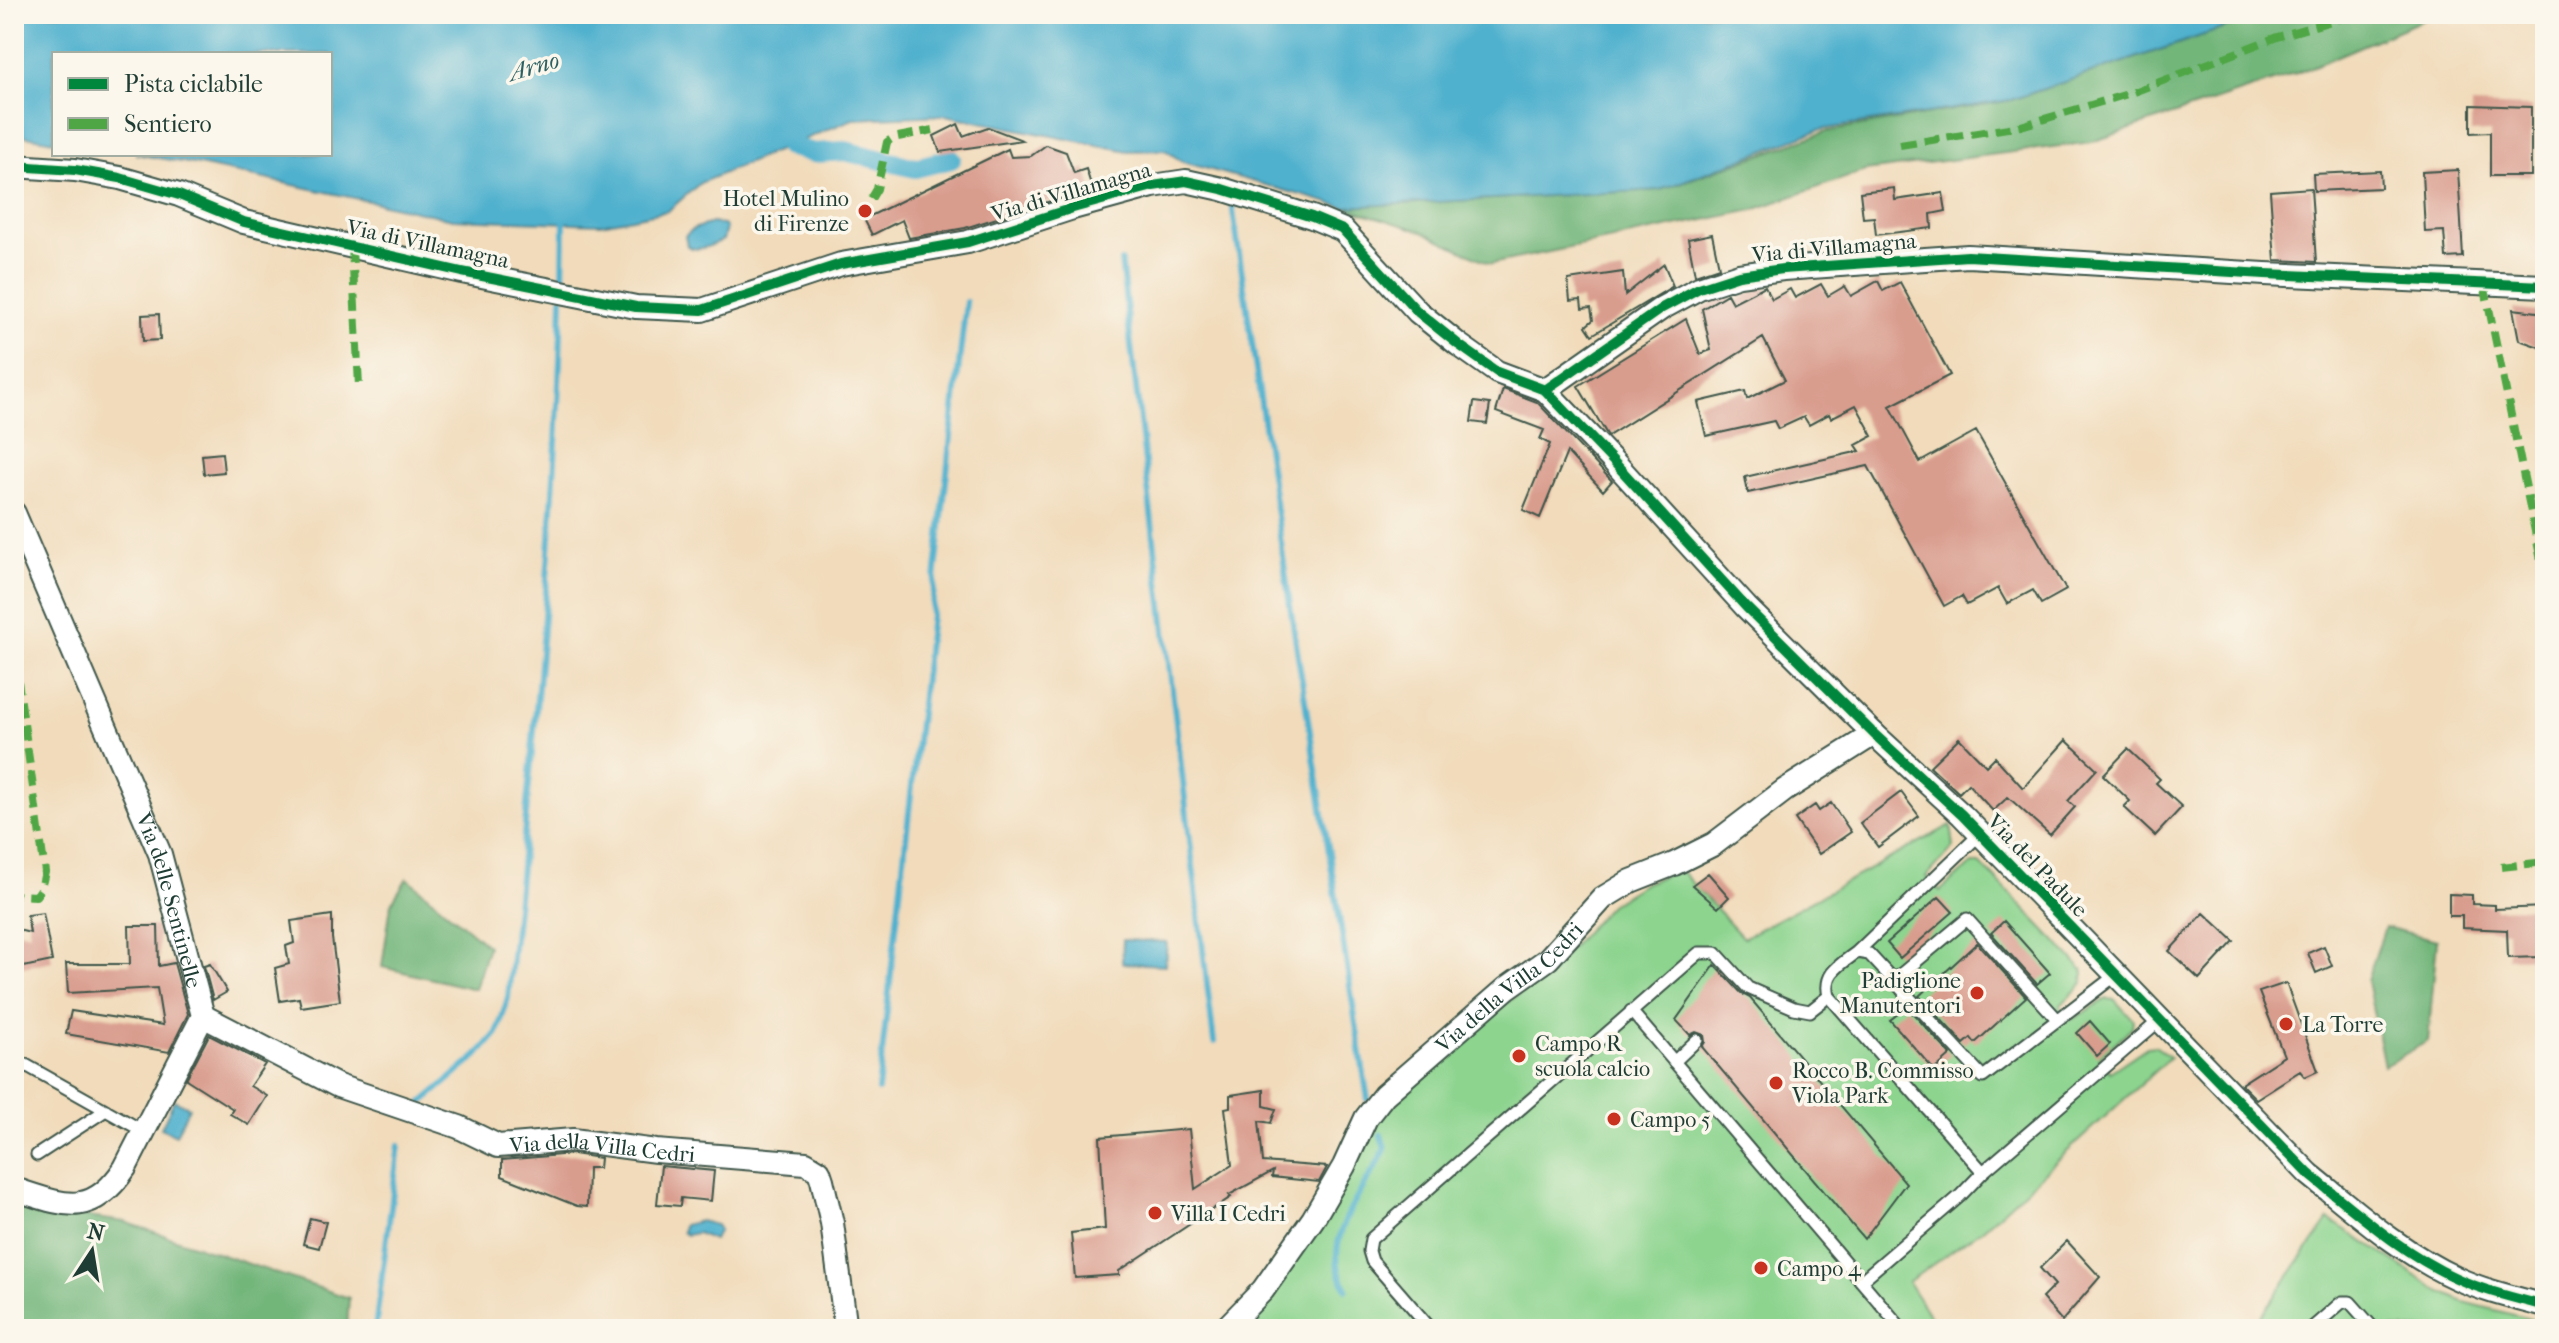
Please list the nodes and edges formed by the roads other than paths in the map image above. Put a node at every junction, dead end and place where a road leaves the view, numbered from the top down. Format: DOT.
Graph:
graph roads {
  1 [pos="14,166"];
  2 [pos="2545,286"];
  3 [pos="1545,390"];
  4 [pos="14,513"];
  5 [pos="1874,734"];
  6 [pos="1980,834"];
  7 [pos="1857,952"];
  8 [pos="2116,975"];
  9 [pos="1894,980"];
  10 [pos="1829,996"];
  11 [pos="1631,1011"];
  12 [pos="203,1016"];
  13 [pos="2057,1019"];
  14 [pos="2160,1020"];
  15 [pos="1697,1040"];
  16 [pos="1674,1062"];
  17 [pos="14,1063"];
  18 [pos="106,1110"];
  19 [pos="143,1131"];
  20 [pos="37,1155"];
  21 [pos="1983,1172"];
  22 [pos="14,1189"];
  23 [pos="1861,1281"];
  24 [pos="2545,1306"];
  25 [pos="846,1329"];
  26 [pos="1225,1329"];
  27 [pos="1431,1329"];
  28 [pos="1902,1329"];
  29 [pos="2311,1329"];
  30 [pos="2374,1329"];
  1 -- 3 [label="street, Via di Villamagna"];
  2 -- 3 [label="street, Via di Villamagna"];
  3 -- 5 [label="street, Via del Padule"];
  4 -- 12 [label="street, Via delle Sentinelle"];
  5 -- 6 [label="street, Via del Padule"];
  5 -- 26 [label="street, Via della Villa Cedri"];
  6 -- 7 [label="lane"];
  6 -- 8 [label="street, Via del Padule"];
  7 -- 9 [label="lane"];
  7 -- 10 [label="lane"];
  8 -- 13 [label="lane"];
  8 -- 14 [label="street, Via del Padule"];
  9 -- 13 [label="lane"];
  9 -- 13 [label="lane"];
  10 -- 11 [label="lane"];
  10 -- 21 [label="lane"];
  11 -- 16 [label="lane"];
  11 -- 27 [label="lane"];
  12 -- 19 [label="street, Via delle Sentinelle"];
  12 -- 25 [label="street, Via della Villa Cedri"];
  14 -- 21 [label="lane"];
  14 -- 24 [label="street, Via del Padule"];
  15 -- 16 [label="lane"];
  16 -- 23 [label="lane"];
  17 -- 18 [label="lane"];
  18 -- 19 [label="lane"];
  18 -- 20 [label="lane"];
  19 -- 22 [label="street, Via delle Sentinelle"];
  21 -- 23 [label="lane"];
  23 -- 28 [label="lane"];
  29 -- 30 [label="lane"];
}
